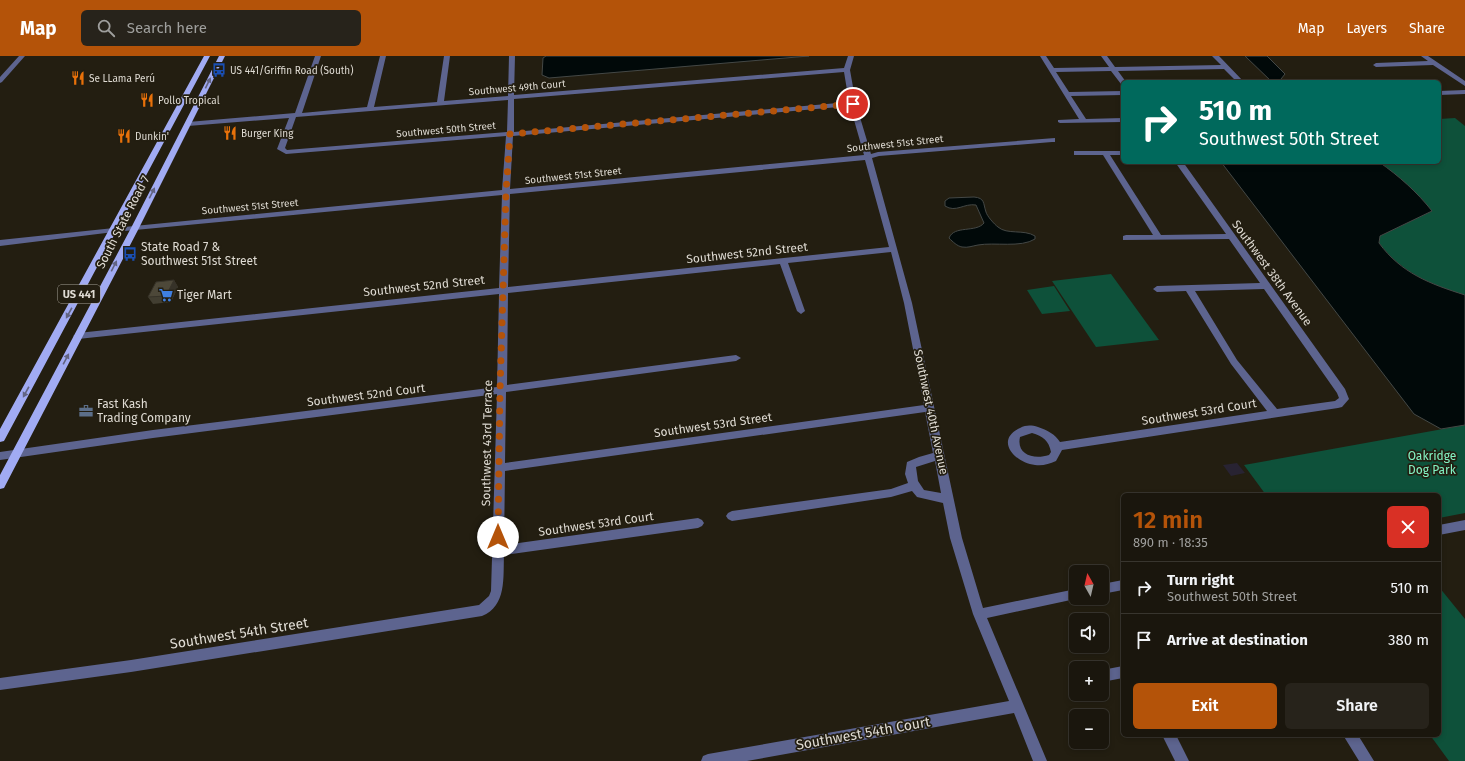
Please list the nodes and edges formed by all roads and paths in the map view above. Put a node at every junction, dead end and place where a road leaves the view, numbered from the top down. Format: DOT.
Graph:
graph roads {
  1 [pos="22,56"];
  2 [pos="207,56"];
  3 [pos="222,56"];
  4 [pos="318,56"];
  5 [pos="383,56"];
  6 [pos="447,56"];
  7 [pos="512,56"];
  8 [pos="851,56"];
  9 [pos="1043,56"];
  10 [pos="1104,56"];
  11 [pos="1215,56"];
  12 [pos="1424,56"];
  13 [pos="1434,63"];
  14 [pos="1376,65"];
  15 [pos="1226,68"];
  16 [pos="847,70"];
  17 [pos="1052,70"];
  18 [pos="1114,70"];
  19 [pos="0,80"];
  20 [pos="1121,80"];
  21 [pos="1239,80"];
  22 [pos="1465,84"];
  23 [pos="1465,92"];
  24 [pos="1441,93"];
  25 [pos="1067,94"];
  26 [pos="1121,94"];
  27 [pos="511,98"];
  28 [pos="440,103"];
  29 [pos="853,104"];
  30 [pos="370,109"];
  31 [pos="176,114"];
  32 [pos="296,115"];
  33 [pos="1083,120"];
  34 [pos="1121,120"];
  35 [pos="1060,121"];
  36 [pos="188,124"];
  37 [pos="169,126"];
  38 [pos="510,134"];
  39 [pos="182,135"];
  40 [pos="1052,140"];
  41 [pos="1121,152"];
  42 [pos="1077,153"];
  43 [pos="1105,153"];
  44 [pos="869,157"];
  45 [pos="1180,164"];
  46 [pos="506,193"];
  47 [pos="134,228"];
  48 [pos="114,230"];
  49 [pos="1231,236"];
  50 [pos="1158,237"];
  51 [pos="1126,238"];
  52 [pos="0,243"];
  53 [pos="893,249"];
  54 [pos="783,261"];
  55 [pos="1267,286"];
  56 [pos="1189,288"];
  57 [pos="1157,289"];
  58 [pos="504,290"];
  59 [pos="801,310"];
  60 [pos="78,336"];
  61 [pos="736,358"];
  62 [pos="500,390"];
  63 [pos="1344,399"];
  64 [pos="930,408"];
  65 [pos="1275,414"];
  66 [pos="0,438"];
  67 [pos="1056,447"];
  68 [pos="16,454"];
  69 [pos="0,456"];
  70 [pos="940,456"];
  71 [pos="499,468"];
  72 [pos="0,485"];
  73 [pos="914,486"];
  74 [pos="948,499"];
  75 [pos="732,516"];
  76 [pos="698,523"];
  77 [pos="1465,525"];
  78 [pos="1441,530"];
  79 [pos="498,551"];
  80 [pos="1121,585"];
  81 [pos="1109,588"];
  82 [pos="1069,595"];
  83 [pos="482,610"];
  84 [pos="979,614"];
  85 [pos="1121,672"];
  86 [pos="1109,675"];
  87 [pos="0,684"];
  88 [pos="1018,706"];
  89 [pos="1170,737"];
  90 [pos="1351,737"];
  91 [pos="708,761"];
  92 [pos="1040,761"];
  93 [pos="1182,761"];
  94 [pos="1367,761"];
  1 -- 19 [label="street"];
  2 -- 31 [label="main road, South State Road 7 / US 441"];
  36 -- 3 [label="main road, South State Road 7 / US 441, one-way"];
  4 -- 32 [label="street"];
  5 -- 30 [label="street"];
  6 -- 28 [label="street"];
  7 -- 27 [label="street, Southwest 43rd Terrace"];
  8 -- 16 [label="street, Southwest 40th Avenue"];
  9 -- 17 [label="street"];
  10 -- 18 [label="street"];
  11 -- 15 [label="street"];
  12 -- 13 [label="street"];
  13 -- 14 [label="street"];
  13 -- 22 [label="street"];
  15 -- 18 [label="street"];
  15 -- 21 [label="street"];
  16 -- 27 [label="street, Southwest 49th Court"];
  16 -- 29 [label="street, Southwest 40th Avenue"];
  17 -- 18 [label="street"];
  17 -- 25 [label="street"];
  18 -- 20 [label="street"];
  23 -- 24 [label="street"];
  25 -- 26 [label="street"];
  25 -- 33 [label="street"];
  27 -- 28 [label="street, Southwest 49th Court"];
  27 -- 38 [label="street, Southwest 43rd Terrace"];
  28 -- 30 [label="street, Southwest 49th Court"];
  29 -- 38 [label="street, Southwest 50th Street"];
  29 -- 44 [label="street, Southwest 40th Avenue"];
  30 -- 32 [label="street, Southwest 49th Court"];
  31 -- 36 [label="main road"];
  31 -- 37 [label="main road, South State Road 7 / US 441"];
  32 -- 36 [label="street, Southwest 49th Court"];
  32 -- 38 [label="street, Southwest 50th Street"];
  33 -- 34 [label="street"];
  33 -- 35 [label="street"];
  36 -- 39 [label="main road, South State Road 7 / US 441"];
  37 -- 39 [label="main road"];
  37 -- 48 [label="main road, South State Road 7 / US 441"];
  38 -- 46 [label="street, Southwest 43rd Terrace"];
  47 -- 39 [label="main road, South State Road 7 / US 441, one-way"];
  40 -- 44 [label="street, Southwest 51st Street"];
  41 -- 43 [label="street"];
  42 -- 43 [label="street"];
  43 -- 50 [label="street"];
  44 -- 46 [label="street, Southwest 51st Street"];
  44 -- 53 [label="street, Southwest 40th Avenue"];
  45 -- 49 [label="street, Southwest 38th Avenue"];
  46 -- 47 [label="street, Southwest 51st Street"];
  46 -- 58 [label="street, Southwest 43rd Terrace"];
  47 -- 48 [label="street, Southwest 51st Street"];
  60 -- 47 [label="main road, South State Road 7 / US 441, one-way"];
  48 -- 52 [label="street, Southwest 51st Street"];
  48 -- 66 [label="main road, South State Road 7 / US 441, one-way"];
  49 -- 50 [label="street"];
  49 -- 55 [label="street, Southwest 38th Avenue"];
  50 -- 51 [label="street"];
  53 -- 54 [label="street, Southwest 52nd Street"];
  53 -- 64 [label="street, Southwest 40th Avenue"];
  54 -- 58 [label="street, Southwest 52nd Street"];
  54 -- 59 [label="street"];
  55 -- 56 [label="street"];
  55 -- 63 [label="street, Southwest 38th Avenue"];
  56 -- 57 [label="street"];
  56 -- 65 [label="street"];
  58 -- 60 [label="street, Southwest 52nd Street"];
  58 -- 62 [label="street, Southwest 43rd Terrace"];
  68 -- 60 [label="main road, South State Road 7 / US 441, one-way"];
  61 -- 62 [label="street, Southwest 52nd Court"];
  62 -- 68 [label="street, Southwest 52nd Court"];
  62 -- 71 [label="street, Southwest 43rd Terrace"];
  63 -- 65 [label="street, Southwest 53rd Court"];
  64 -- 70 [label="street, Southwest 40th Avenue"];
  64 -- 71 [label="street, Southwest 53rd Street"];
  65 -- 67 [label="street, Southwest 53rd Court"];
  68 -- 69 [label="street, Southwest 52nd Court"];
  68 -- 72 [label="main road, South State Road 7 / US 441"];
  70 -- 73 [label="street"];
  70 -- 74 [label="street, Southwest 40th Avenue"];
  71 -- 79 [label="street, Southwest 43rd Terrace"];
  73 -- 74 [label="street"];
  73 -- 75 [label="street"];
  74 -- 84 [label="street, Southwest 40th Avenue"];
  76 -- 79 [label="street, Southwest 53rd Court"];
  77 -- 78 [label="street"];
  79 -- 83 [label="street, Southwest 43rd Terrace"];
  80 -- 81 [label="street"];
  82 -- 84 [label="street"];
  83 -- 87 [label="street, Southwest 54th Street"];
  84 -- 88 [label="street, Southwest 40th Avenue"];
  85 -- 86 [label="street"];
  88 -- 91 [label="street, Southwest 54th Court"];
  88 -- 92 [label="street, Southwest 40th Avenue"];
  89 -- 93 [label="street"];
  90 -- 94 [label="street"];
}
